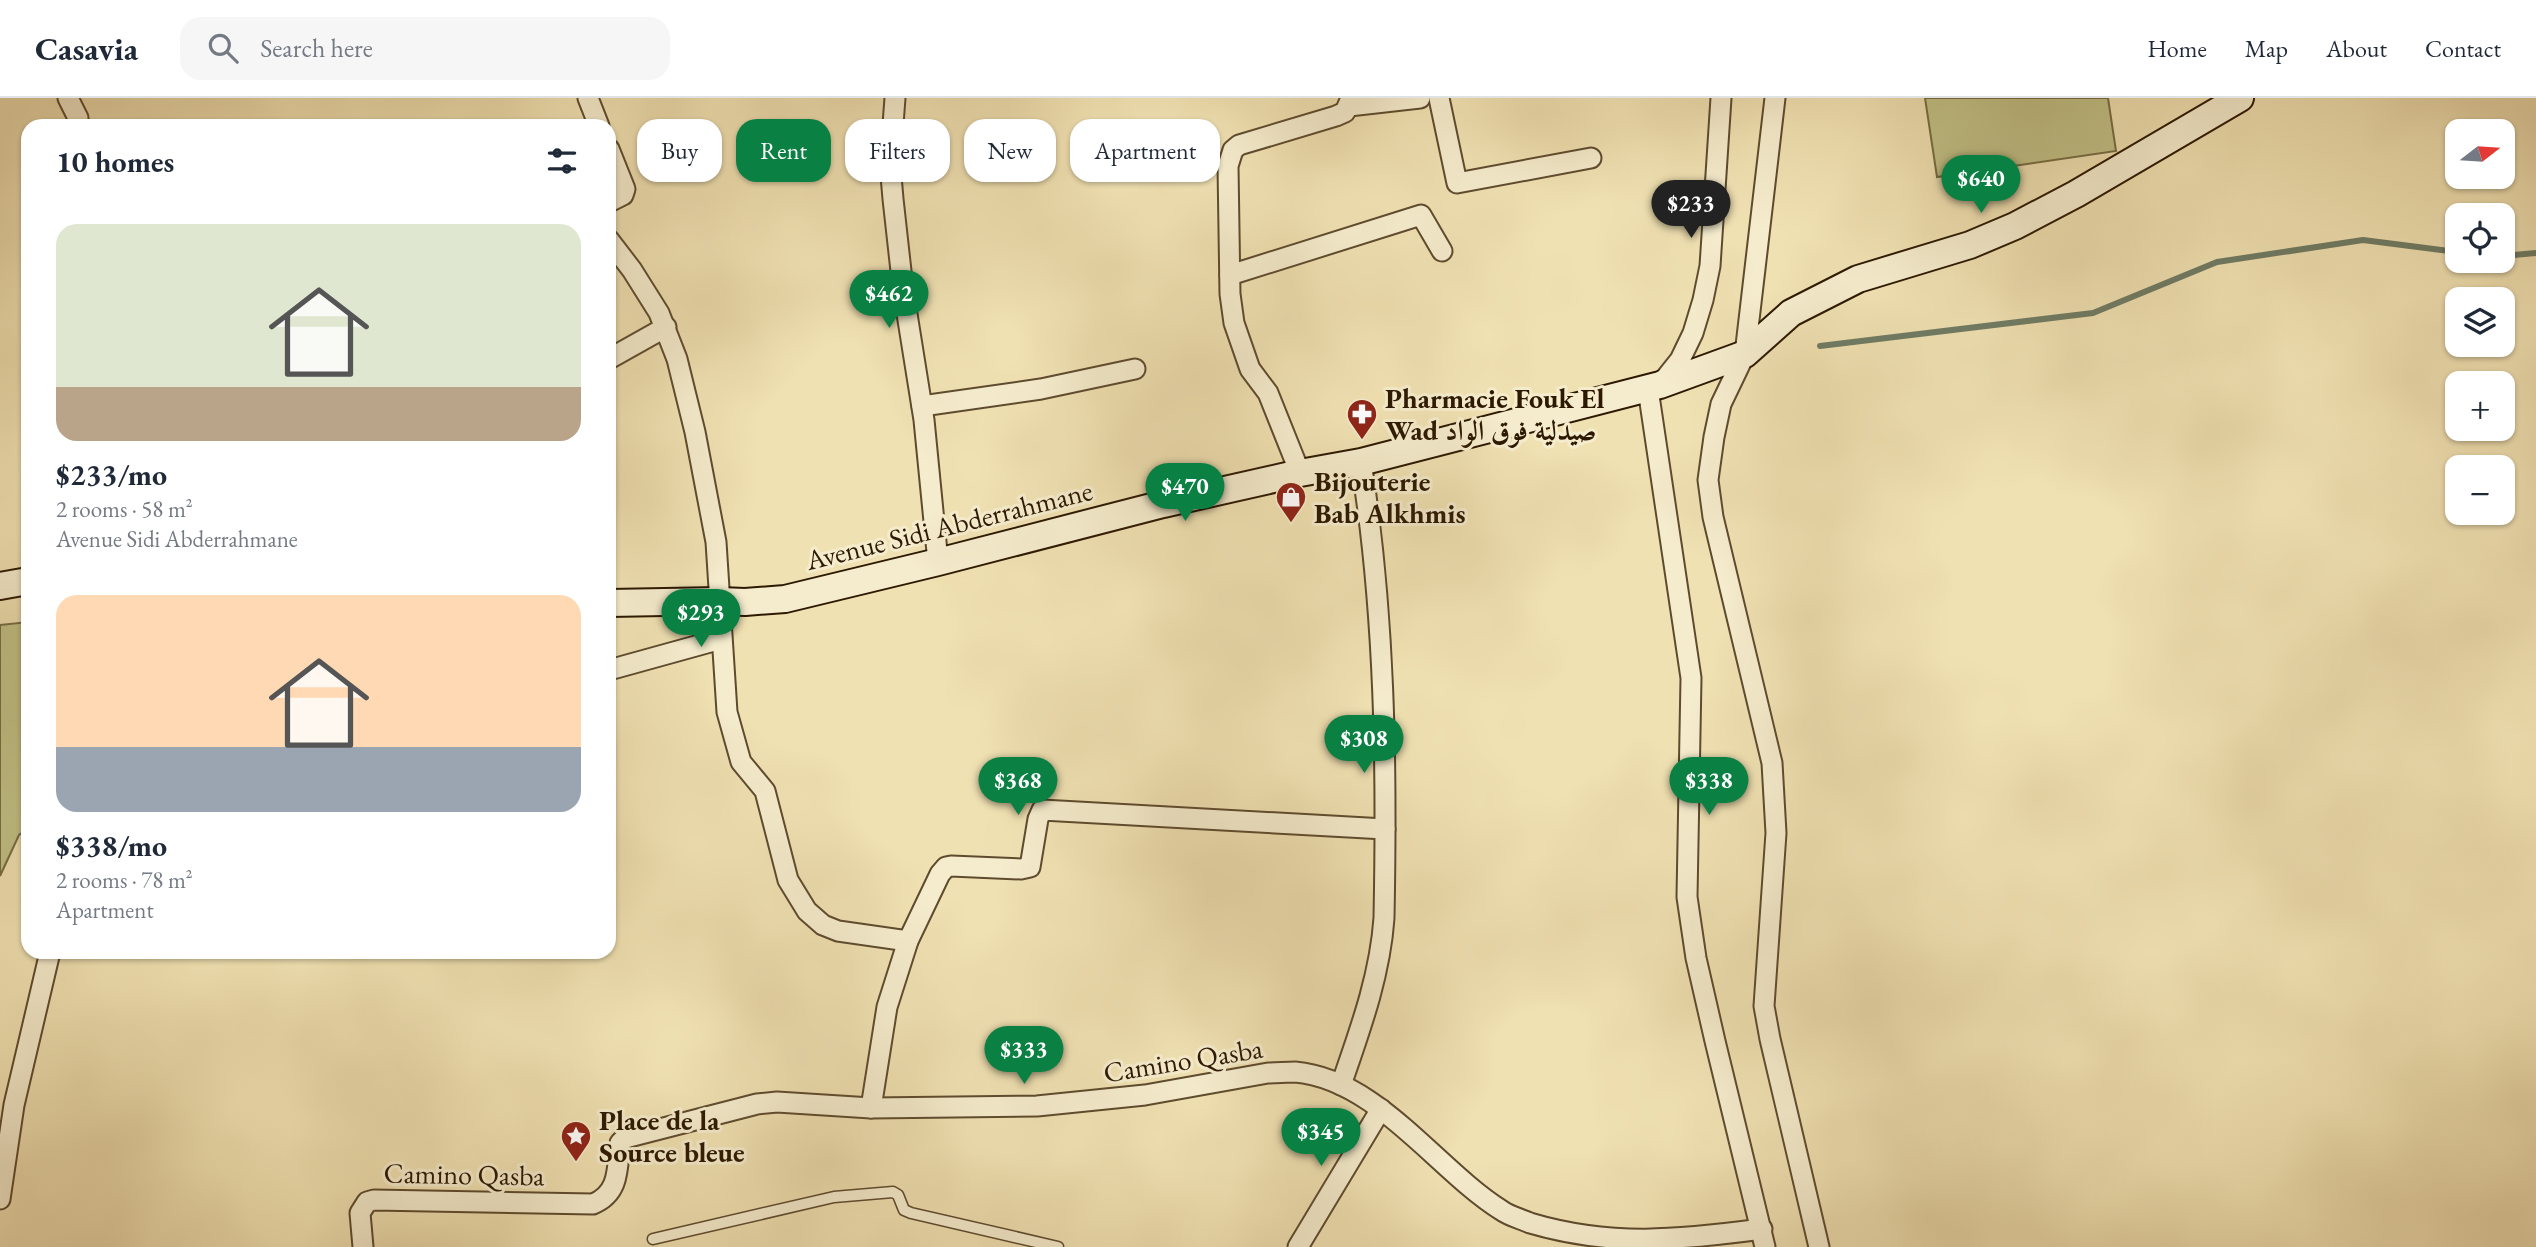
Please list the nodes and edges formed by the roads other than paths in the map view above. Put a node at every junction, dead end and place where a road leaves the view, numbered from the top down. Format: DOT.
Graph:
graph roads {
  1 [pos="68,98"];
  2 [pos="895,98"];
  3 [pos="1420,98"];
  4 [pos="1439,98"];
  5 [pos="1721,98"];
  6 [pos="1775,98"];
  7 [pos="2240,98"];
  8 [pos="594,100"];
  9 [pos="1350,102"];
  10 [pos="78,118"];
  11 [pos="598,119"];
  12 [pos="1591,158"];
  13 [pos="616,166"];
  14 [pos="616,198"];
  15 [pos="616,249"];
  16 [pos="1442,251"];
  17 [pos="1230,275"];
  18 [pos="666,327"];
  19 [pos="1745,354"];
  20 [pos="616,355"];
  21 [pos="1135,369"];
  22 [pos="1654,387"];
  23 [pos="922,406"];
  24 [pos="1361,463"];
  25 [pos="1300,473"];
  26 [pos="938,562"];
  27 [pos="21,582"];
  28 [pos="0,586"];
  29 [pos="720,601"];
  30 [pos="616,603"];
  31 [pos="721,639"];
  32 [pos="616,668"];
  33 [pos="1385,829"];
  34 [pos="908,941"];
  35 [pos="48,959"];
  36 [pos="1341,1085"];
  37 [pos="7,1104"];
  38 [pos="871,1108"];
  39 [pos="1381,1109"];
  40 [pos="2,1176"];
  41 [pos="0,1199"];
  42 [pos="1541,1227"];
  43 [pos="1764,1238"];
  44 [pos="653,1239"];
  45 [pos="363,1247"];
  46 [pos="1058,1247"];
  47 [pos="1298,1247"];
  48 [pos="1541,1247"];
  49 [pos="1819,1247"];
  1 -- 10 [label="street"];
  2 -- 23 [label="street"];
  3 -- 9 [label="street"];
  4 -- 12 [label="street"];
  5 -- 22 [label="street"];
  6 -- 19 [label="street"];
  7 -- 19 [label="street"];
  8 -- 11 [label="street"];
  9 -- 17 [label="street"];
  13 -- 14 [label="street"];
  15 -- 18 [label="street"];
  16 -- 17 [label="street"];
  17 -- 25 [label="street"];
  18 -- 20 [label="street"];
  18 -- 29 [label="street"];
  19 -- 22 [label="street, Avenue Sidi Abderrahmane"];
  19 -- 49 [label="street"];
  21 -- 23 [label="street"];
  22 -- 24 [label="street, Avenue Sidi Abderrahmane"];
  22 -- 43 [label="street"];
  23 -- 26 [label="street"];
  24 -- 25 [label="street, Avenue Sidi Abderrahmane"];
  24 -- 33 [label="street"];
  25 -- 26 [label="street, Avenue Sidi Abderrahmane"];
  26 -- 29 [label="street, Avenue Sidi Abderrahmane"];
  27 -- 28 [label="street"];
  29 -- 30 [label="street, Avenue Sidi Abderrahmane"];
  29 -- 31 [label="street"];
  31 -- 32 [label="street"];
  31 -- 34 [label="street"];
  33 -- 34 [label="street"];
  33 -- 36 [label="street"];
  34 -- 38 [label="street"];
  35 -- 37 [label="street"];
  36 -- 38 [label="street, Camino Qasba"];
  36 -- 39 [label="street, Camino Qasba"];
  37 -- 40 [label="street"];
  38 -- 45 [label="street, Camino Qasba"];
  39 -- 42 [label="street, Camino Qasba"];
  39 -- 47 [label="street"];
  40 -- 41 [label="street"];
  42 -- 43 [label="street, Camino Qasba"];
  42 -- 48 [label="street"];
  44 -- 46 [label="lane"];
}
